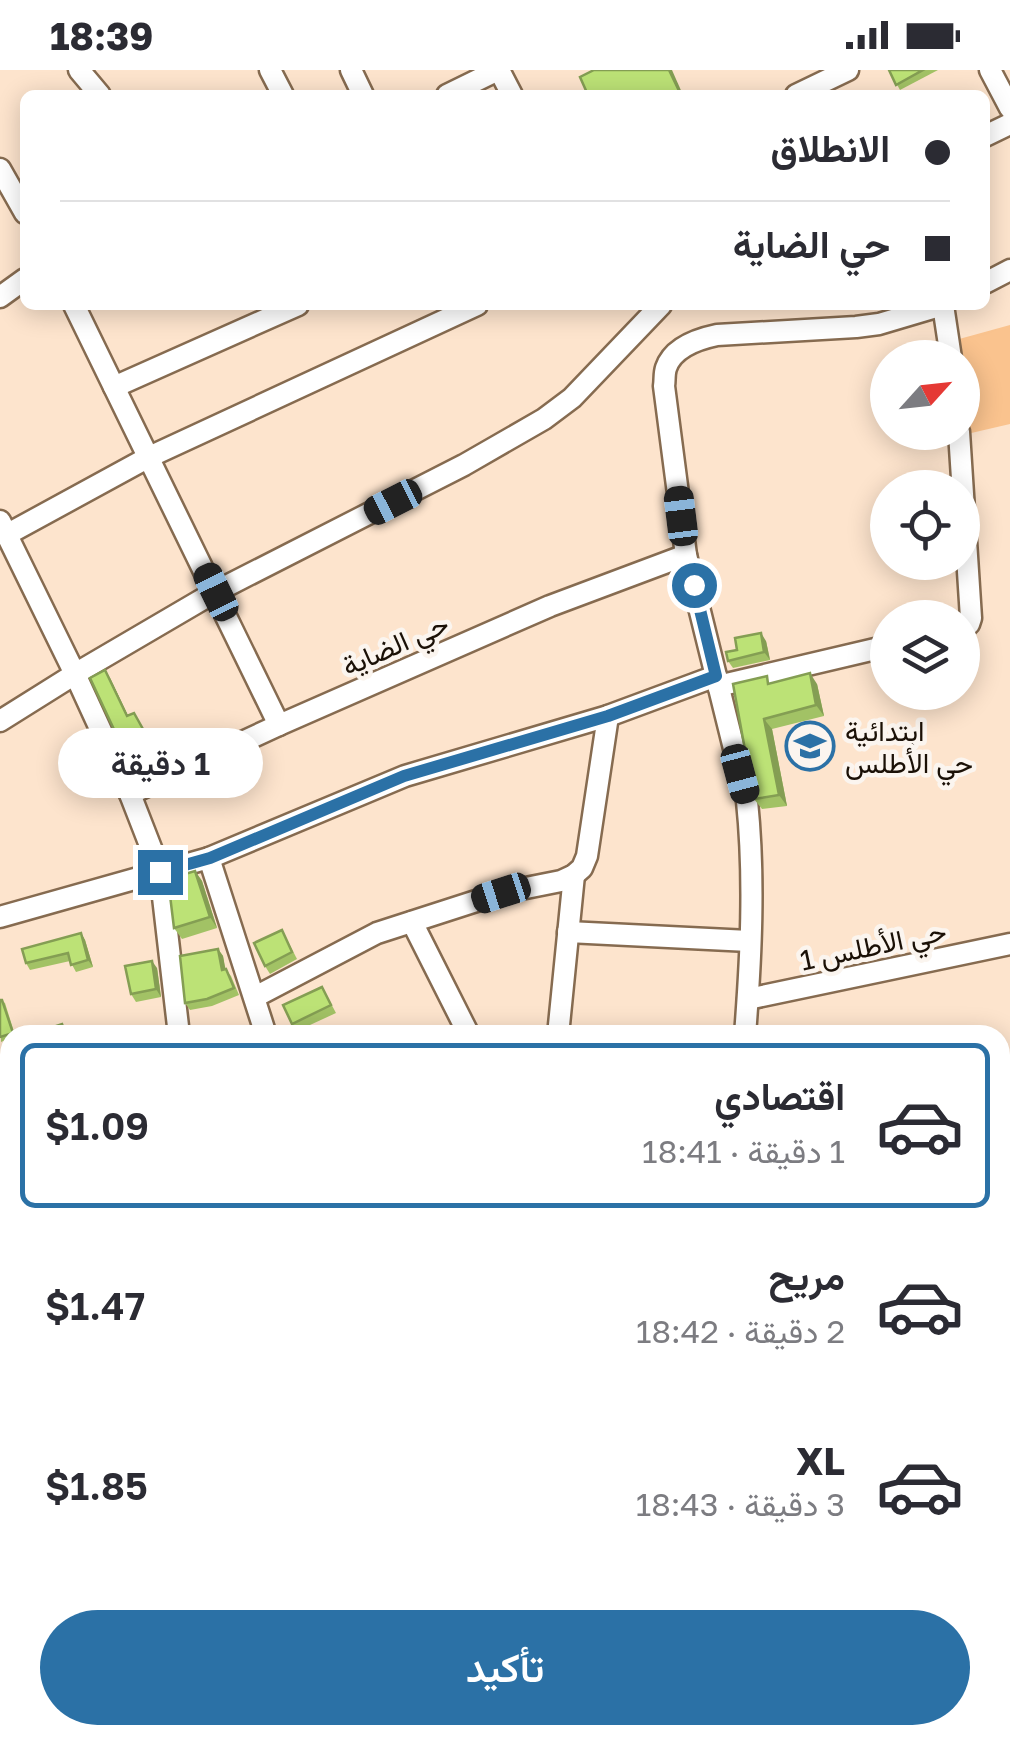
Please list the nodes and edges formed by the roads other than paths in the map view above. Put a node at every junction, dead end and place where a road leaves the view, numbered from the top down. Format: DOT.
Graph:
graph roads {
  1 [pos="79,70"];
  2 [pos="498,70"];
  3 [pos="848,70"];
  4 [pos="990,70"];
  5 [pos="96,90"];
  6 [pos="457,90"];
  7 [pos="806,90"];
  8 [pos="1010,108"];
  9 [pos="0,169"];
  10 [pos="20,204"];
  11 [pos="76,310"];
  12 [pos="287,310"];
  13 [pos="466,310"];
  14 [pos="657,310"];
  15 [pos="926,310"];
  16 [pos="944,310"];
  17 [pos="948,340"];
  18 [pos="114,387"];
  19 [pos="960,450"];
  20 [pos="149,457"];
  21 [pos="3,528"];
  22 [pos="686,555"];
  23 [pos="216,592"];
  24 [pos="970,600"];
  25 [pos="870,650"];
  26 [pos="76,674"];
  27 [pos="717,681"];
  28 [pos="608,716"];
  29 [pos="0,721"];
  30 [pos="279,725"];
  31 [pos="130,794"];
  32 [pos="210,858"];
  33 [pos="160,872"];
  34 [pos="574,876"];
  35 [pos="0,917"];
  36 [pos="412,922"];
  37 [pos="568,932"];
  38 [pos="750,942"];
  39 [pos="1010,944"];
  40 [pos="255,997"];
  41 [pos="748,999"];
  42 [pos="178,1025"];
  43 [pos="263,1025"];
  44 [pos="464,1025"];
  45 [pos="559,1025"];
  46 [pos="745,1025"];
  1 -- 5 [label="street"];
  2 -- 6 [label="street"];
  3 -- 7 [label="street"];
  4 -- 8 [label="street"];
  9 -- 10 [label="street"];
  11 -- 18 [label="street"];
  12 -- 18 [label="street"];
  13 -- 20 [label="street"];
  14 -- 23 [label="street"];
  15 -- 22 [label="street"];
  16 -- 17 [label="street"];
  18 -- 20 [label="street"];
  19 -- 24 [label="street"];
  20 -- 21 [label="street"];
  20 -- 23 [label="street"];
  21 -- 26 [label="street"];
  22 -- 27 [label="street"];
  22 -- 30 [label="street, حي الضاية"];
  23 -- 26 [label="street"];
  23 -- 30 [label="street"];
  25 -- 27 [label="street"];
  26 -- 29 [label="street"];
  26 -- 31 [label="street"];
  27 -- 28 [label="street"];
  27 -- 38 [label="street"];
  28 -- 32 [label="street"];
  28 -- 34 [label="street"];
  30 -- 31 [label="street, حي الضاية"];
  31 -- 33 [label="street"];
  32 -- 33 [label="street"];
  32 -- 40 [label="street"];
  33 -- 35 [label="street"];
  33 -- 42 [label="street"];
  34 -- 36 [label="street"];
  34 -- 37 [label="street"];
  36 -- 40 [label="street"];
  36 -- 44 [label="street"];
  37 -- 38 [label="street"];
  37 -- 45 [label="street"];
  38 -- 41 [label="street"];
  39 -- 41 [label="street, حي الأطلس 1"];
  40 -- 43 [label="street"];
  41 -- 46 [label="street"];
}
